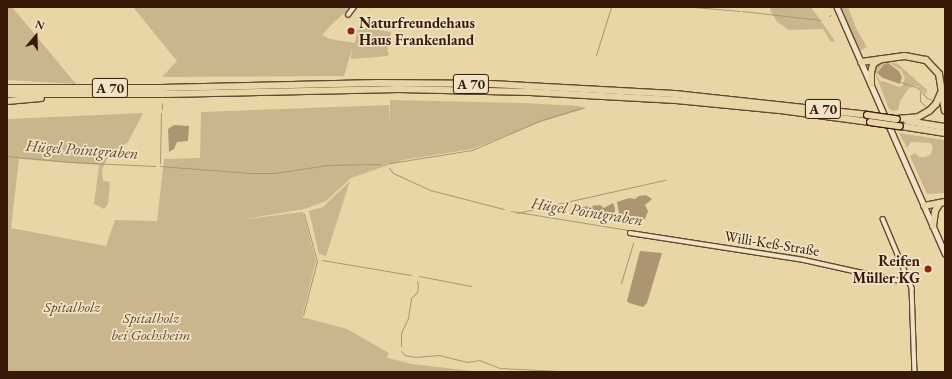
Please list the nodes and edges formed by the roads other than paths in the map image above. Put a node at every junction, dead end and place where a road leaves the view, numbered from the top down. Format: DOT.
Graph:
graph roads {
  1 [pos="354,7"];
  2 [pos="837,7"];
  3 [pos="348,15"];
  4 [pos="882,58"];
  5 [pos="861,62"];
  6 [pos="871,84"];
  7 [pos="7,88"];
  8 [pos="941,91"];
  9 [pos="7,94"];
  10 [pos="62,94"];
  11 [pos="7,101"];
  12 [pos="945,111"];
  13 [pos="897,119"];
  14 [pos="945,127"];
  15 [pos="945,133"];
  16 [pos="942,203"];
  17 [pos="924,206"];
  18 [pos="883,218"];
  19 [pos="933,226"];
  20 [pos="630,233"];
  21 [pos="945,253"];
  22 [pos="909,281"];
  23 [pos="915,372"];
  1 -- 3 [label="street"];
  2 -- 5 [label="main road"];
  4 -- 5 [label="highway"];
  4 -- 6 [label="highway"];
  4 -- 8 [label="highway"];
  5 -- 6 [label="main road"];
  6 -- 17 [label="main road"];
  7 -- 13 [label="highway, A 70, bridge"];
  8 -- 12 [label="highway"];
  8 -- 13 [label="highway"];
  9 -- 10 [label="highway, A 70"];
  10 -- 11 [label="highway"];
  10 -- 15 [label="highway, A 70, bridge"];
  13 -- 14 [label="highway, A 70"];
  16 -- 17 [label="highway"];
  16 -- 19 [label="highway"];
  17 -- 19 [label="main road"];
  18 -- 22 [label="street"];
  19 -- 21 [label="main road"];
  20 -- 22 [label="street, Willi-Keß-Straße"];
  22 -- 23 [label="street"];
}
